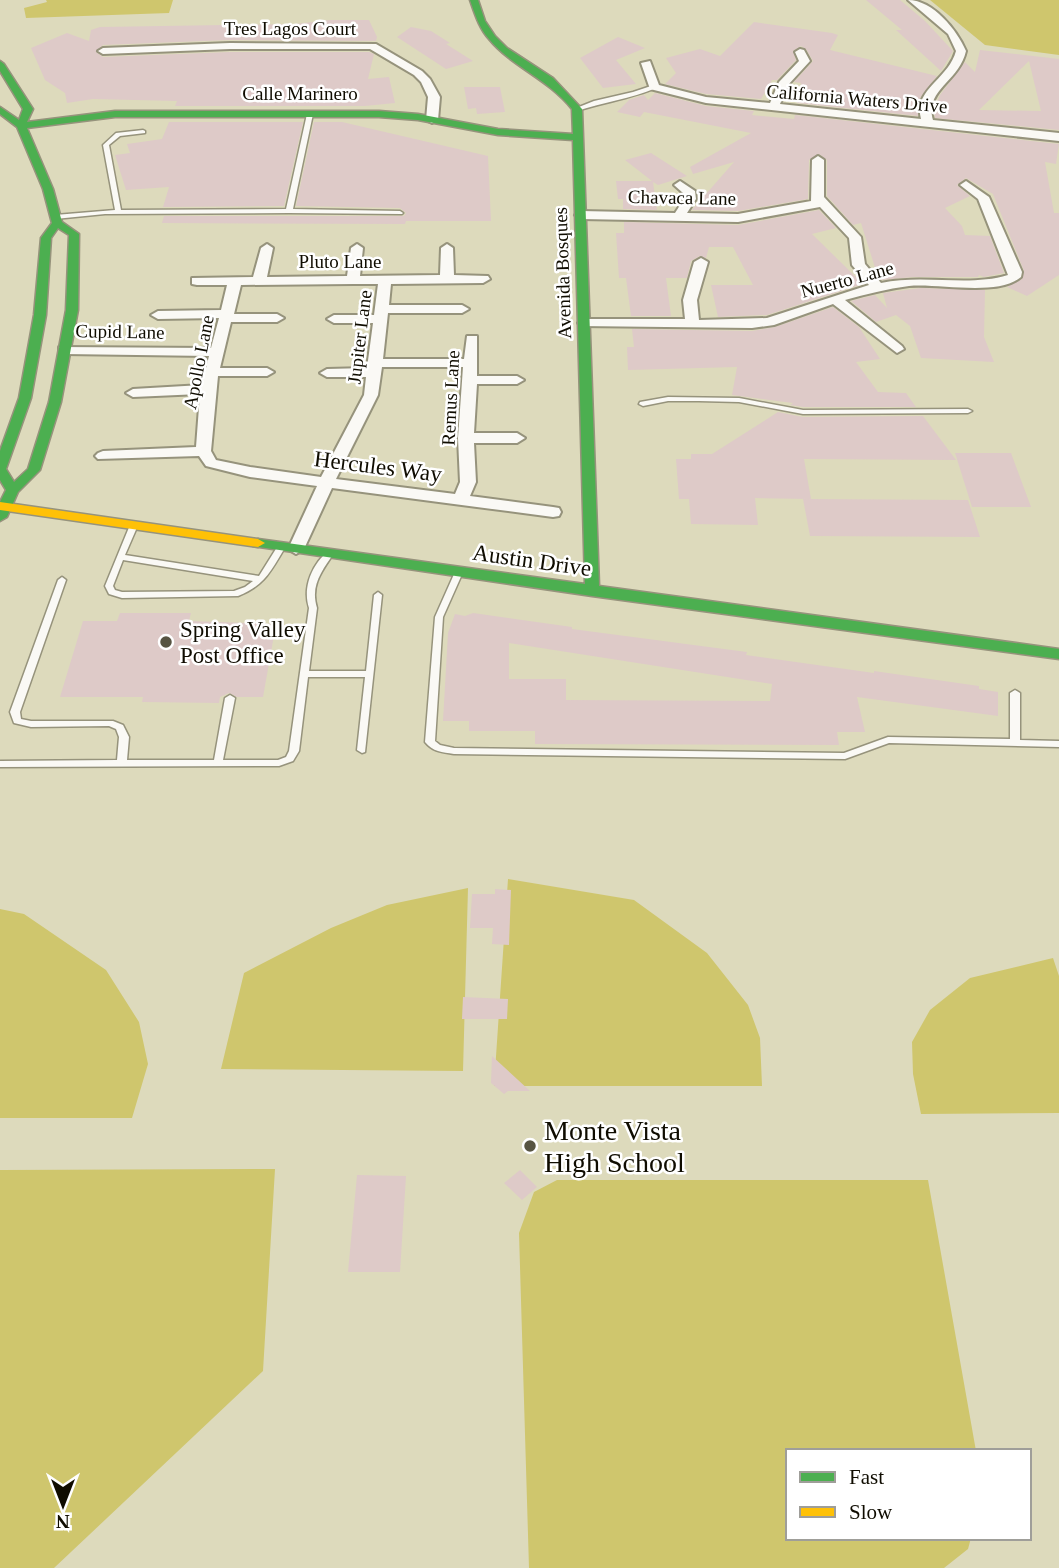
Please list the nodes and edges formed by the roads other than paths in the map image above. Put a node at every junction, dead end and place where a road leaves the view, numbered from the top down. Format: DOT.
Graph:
graph roads {
  1 [pos="474,0"];
  2 [pos="913,0"];
  3 [pos="103,51"];
  4 [pos="800,52"];
  5 [pos="646,62"];
  6 [pos="1,67"];
  7 [pos="654,88"];
  8 [pos="577,109"];
  9 [pos="773,109"];
  10 [pos="0,110"];
  11 [pos="310,114"];
  12 [pos="432,120"];
  13 [pos="927,121"];
  14 [pos="21,127"];
  15 [pos="143,132"];
  16 [pos="578,136"];
  17 [pos="1059,137"];
  18 [pos="818,160"];
  19 [pos="680,185"];
  20 [pos="966,186"];
  21 [pos="818,198"];
  22 [pos="289,211"];
  23 [pos="118,212"];
  24 [pos="400,213"];
  25 [pos="581,215"];
  26 [pos="679,216"];
  27 [pos="56,220"];
  28 [pos="267,248"];
  29 [pos="357,248"];
  30 [pos="447,248"];
  31 [pos="701,262"];
  32 [pos="385,279"];
  33 [pos="447,279"];
  34 [pos="483,279"];
  35 [pos="235,280"];
  36 [pos="259,280"];
  37 [pos="353,280"];
  38 [pos="197,281"];
  39 [pos="878,287"];
  40 [pos="836,300"];
  41 [pos="462,309"];
  42 [pos="381,314"];
  43 [pos="40,315"];
  44 [pos="158,315"];
  45 [pos="227,316"];
  46 [pos="277,318"];
  47 [pos="334,319"];
  48 [pos="584,323"];
  49 [pos="692,324"];
  50 [pos="472,339"];
  51 [pos="897,349"];
  52 [pos="64,350"];
  53 [pos="217,352"];
  54 [pos="471,363"];
  55 [pos="376,368"];
  56 [pos="213,372"];
  57 [pos="267,372"];
  58 [pos="327,373"];
  59 [pos="470,380"];
  60 [pos="517,380"];
  61 [pos="208,389"];
  62 [pos="133,393"];
  63 [pos="643,404"];
  64 [pos="968,411"];
  65 [pos="467,438"];
  66 [pos="517,438"];
  67 [pos="203,451"];
  68 [pos="103,456"];
  69 [pos="326,482"];
  70 [pos="12,489"];
  71 [pos="461,499"];
  72 [pos="1,510"];
  73 [pos="553,512"];
  74 [pos="134,525"];
  75 [pos="289,548"];
  76 [pos="330,553"];
  77 [pos="120,557"];
  78 [pos="459,572"];
  79 [pos="261,579"];
  80 [pos="62,580"];
  81 [pos="592,591"];
  82 [pos="378,595"];
  83 [pos="1059,654"];
  84 [pos="304,674"];
  85 [pos="370,674"];
  86 [pos="1015,693"];
  87 [pos="230,698"];
  88 [pos="1015,743"];
  89 [pos="1059,744"];
  90 [pos="362,750"];
  91 [pos="0,764"];
  92 [pos="122,764"];
  93 [pos="218,764"];
  1 -- 8 [label="main road"];
  2 -- 13 [label="street"];
  3 -- 12 [label="street, Tres Lagos Court"];
  4 -- 9 [label="street"];
  5 -- 7 [label="street"];
  6 -- 14 [label="main road"];
  7 -- 8 [label="lane"];
  7 -- 9 [label="street, California Waters Drive"];
  8 -- 16 [label="main road, Avenida Bosques"];
  9 -- 13 [label="street, California Waters Drive"];
  10 -- 14 [label="main road"];
  11 -- 12 [label="main road, Calle Marinero"];
  11 -- 14 [label="main road, Calle Marinero"];
  11 -- 22 [label="lane"];
  12 -- 16 [label="main road, Calle Marinero"];
  13 -- 17 [label="street, California Waters Drive"];
  14 -- 27 [label="main road"];
  15 -- 23 [label="lane"];
  16 -- 25 [label="main road, Avenida Bosques"];
  18 -- 21 [label="street"];
  19 -- 26 [label="street"];
  20 -- 39 [label="street, Nuerto Lane"];
  21 -- 26 [label="street, Chavaca Lane"];
  21 -- 39 [label="street"];
  22 -- 23 [label="lane"];
  22 -- 24 [label="lane"];
  23 -- 27 [label="lane"];
  25 -- 26 [label="street, Chavaca Lane"];
  25 -- 48 [label="main road, Avenida Bosques"];
  27 -- 43 [label="main road"];
  27 -- 52 [label="main road"];
  28 -- 36 [label="street"];
  29 -- 37 [label="street"];
  30 -- 33 [label="street"];
  31 -- 49 [label="street"];
  32 -- 33 [label="street, Pluto Lane"];
  32 -- 37 [label="street, Pluto Lane"];
  32 -- 42 [label="street, Jupiter Lane"];
  33 -- 34 [label="street, Pluto Lane"];
  35 -- 36 [label="street, Pluto Lane"];
  35 -- 38 [label="street, Pluto Lane"];
  35 -- 45 [label="street, Apollo Lane"];
  36 -- 37 [label="street, Pluto Lane"];
  39 -- 40 [label="street, Nuerto Lane"];
  40 -- 49 [label="street, Nuerto Lane"];
  40 -- 51 [label="street"];
  41 -- 42 [label="street"];
  42 -- 47 [label="street"];
  42 -- 55 [label="street, Jupiter Lane"];
  43 -- 52 [label="main road"];
  43 -- 70 [label="main road"];
  44 -- 45 [label="street"];
  45 -- 46 [label="street"];
  45 -- 53 [label="street, Apollo Lane"];
  48 -- 49 [label="street, Nuerto Lane"];
  48 -- 81 [label="main road, Avenida Bosques"];
  50 -- 54 [label="street, Remus Lane"];
  52 -- 53 [label="street, Cupid Lane"];
  52 -- 70 [label="main road"];
  53 -- 56 [label="street, Apollo Lane"];
  54 -- 55 [label="street"];
  54 -- 59 [label="street, Remus Lane"];
  55 -- 58 [label="street"];
  55 -- 69 [label="street, Jupiter Lane"];
  56 -- 57 [label="street"];
  56 -- 61 [label="street, Apollo Lane"];
  59 -- 60 [label="street"];
  59 -- 65 [label="street, Remus Lane"];
  61 -- 62 [label="street"];
  61 -- 67 [label="street, Apollo Lane"];
  63 -- 64 [label="lane"];
  65 -- 66 [label="street"];
  65 -- 71 [label="street, Remus Lane"];
  67 -- 68 [label="street"];
  67 -- 69 [label="street, Hercules Way"];
  69 -- 71 [label="street, Hercules Way"];
  69 -- 75 [label="street, Jupiter Lane"];
  70 -- 72 [label="main road"];
  71 -- 73 [label="street, Hercules Way"];
  72 -- 74 [label="main road, Austin Drive"];
  74 -- 75 [label="main road, Austin Drive"];
  74 -- 77 [label="lane"];
  75 -- 76 [label="main road, Austin Drive"];
  75 -- 79 [label="lane"];
  76 -- 78 [label="main road, Austin Drive"];
  76 -- 84 [label="lane"];
  77 -- 79 [label="lane"];
  77 -- 79 [label="lane"];
  78 -- 81 [label="main road, Austin Drive"];
  78 -- 88 [label="lane"];
  80 -- 92 [label="lane"];
  81 -- 83 [label="main road, Austin Drive"];
  82 -- 85 [label="lane"];
  84 -- 85 [label="lane"];
  84 -- 93 [label="lane"];
  85 -- 90 [label="lane"];
  86 -- 88 [label="lane"];
  87 -- 93 [label="lane"];
  88 -- 89 [label="lane"];
  91 -- 92 [label="lane"];
  92 -- 93 [label="lane"];
}
